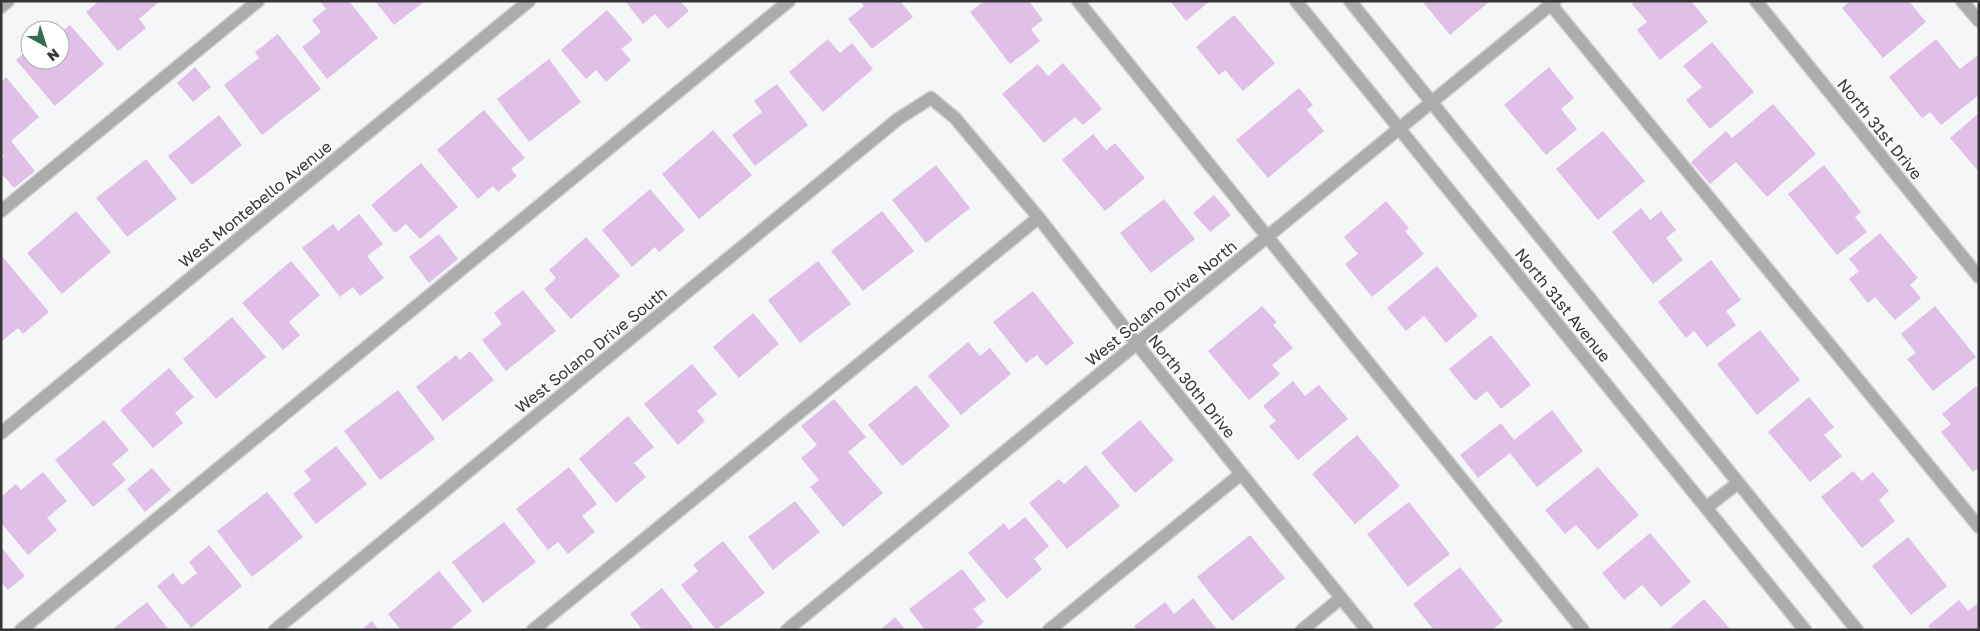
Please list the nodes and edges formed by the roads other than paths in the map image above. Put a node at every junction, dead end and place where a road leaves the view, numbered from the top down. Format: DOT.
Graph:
graph roads {
  1 [pos="8,1"];
  2 [pos="258,1"];
  3 [pos="529,1"];
  4 [pos="789,1"];
  5 [pos="1078,1"];
  6 [pos="1296,1"];
  7 [pos="1350,1"];
  8 [pos="1756,1"];
  9 [pos="1962,1"];
  10 [pos="1551,2"];
  11 [pos="1,6"];
  12 [pos="1979,22"];
  13 [pos="931,98"];
  14 [pos="1432,102"];
  15 [pos="1400,129"];
  16 [pos="1,211"];
  17 [pos="1038,218"];
  18 [pos="1267,237"];
  19 [pos="1979,277"];
  20 [pos="1137,344"];
  21 [pos="1,433"];
  22 [pos="1241,474"];
  23 [pos="1738,483"];
  24 [pos="1707,507"];
  25 [pos="1979,527"];
  26 [pos="1342,598"];
  27 [pos="21,630"];
  28 [pos="275,630"];
  29 [pos="533,630"];
  30 [pos="786,630"];
  31 [pos="1049,630"];
  32 [pos="1302,630"];
  33 [pos="1367,630"];
  34 [pos="1584,630"];
  35 [pos="1805,630"];
  36 [pos="1857,630"];
  1 -- 11 [label="street"];
  2 -- 16 [label="street"];
  3 -- 21 [label="street, West Montebello Avenue"];
  4 -- 27 [label="street"];
  5 -- 18 [label="street"];
  6 -- 15 [label="street, North 31st Avenue"];
  7 -- 14 [label="street, North 31st Avenue"];
  8 -- 19 [label="street, North 31st Drive"];
  9 -- 12 [label="street"];
  10 -- 14 [label="street, West Solano Drive North"];
  10 -- 25 [label="street"];
  13 -- 17 [label="street, North 30th Drive"];
  13 -- 28 [label="street, West Solano Drive South"];
  14 -- 15 [label="street, West Solano Drive North"];
  14 -- 23 [label="street, North 31st Avenue"];
  15 -- 18 [label="street, West Solano Drive North"];
  15 -- 24 [label="street, North 31st Avenue"];
  17 -- 20 [label="street, North 30th Drive"];
  17 -- 29 [label="street"];
  18 -- 20 [label="street, West Solano Drive North"];
  18 -- 34 [label="street"];
  20 -- 22 [label="street, North 30th Drive"];
  20 -- 30 [label="street, West Solano Drive North"];
  22 -- 26 [label="street, North 30th Drive"];
  22 -- 31 [label="street"];
  23 -- 24 [label="street"];
  23 -- 36 [label="street, North 31st Avenue"];
  24 -- 35 [label="street, North 31st Avenue"];
  26 -- 32 [label="street"];
  26 -- 33 [label="street, North 30th Drive"];
}
